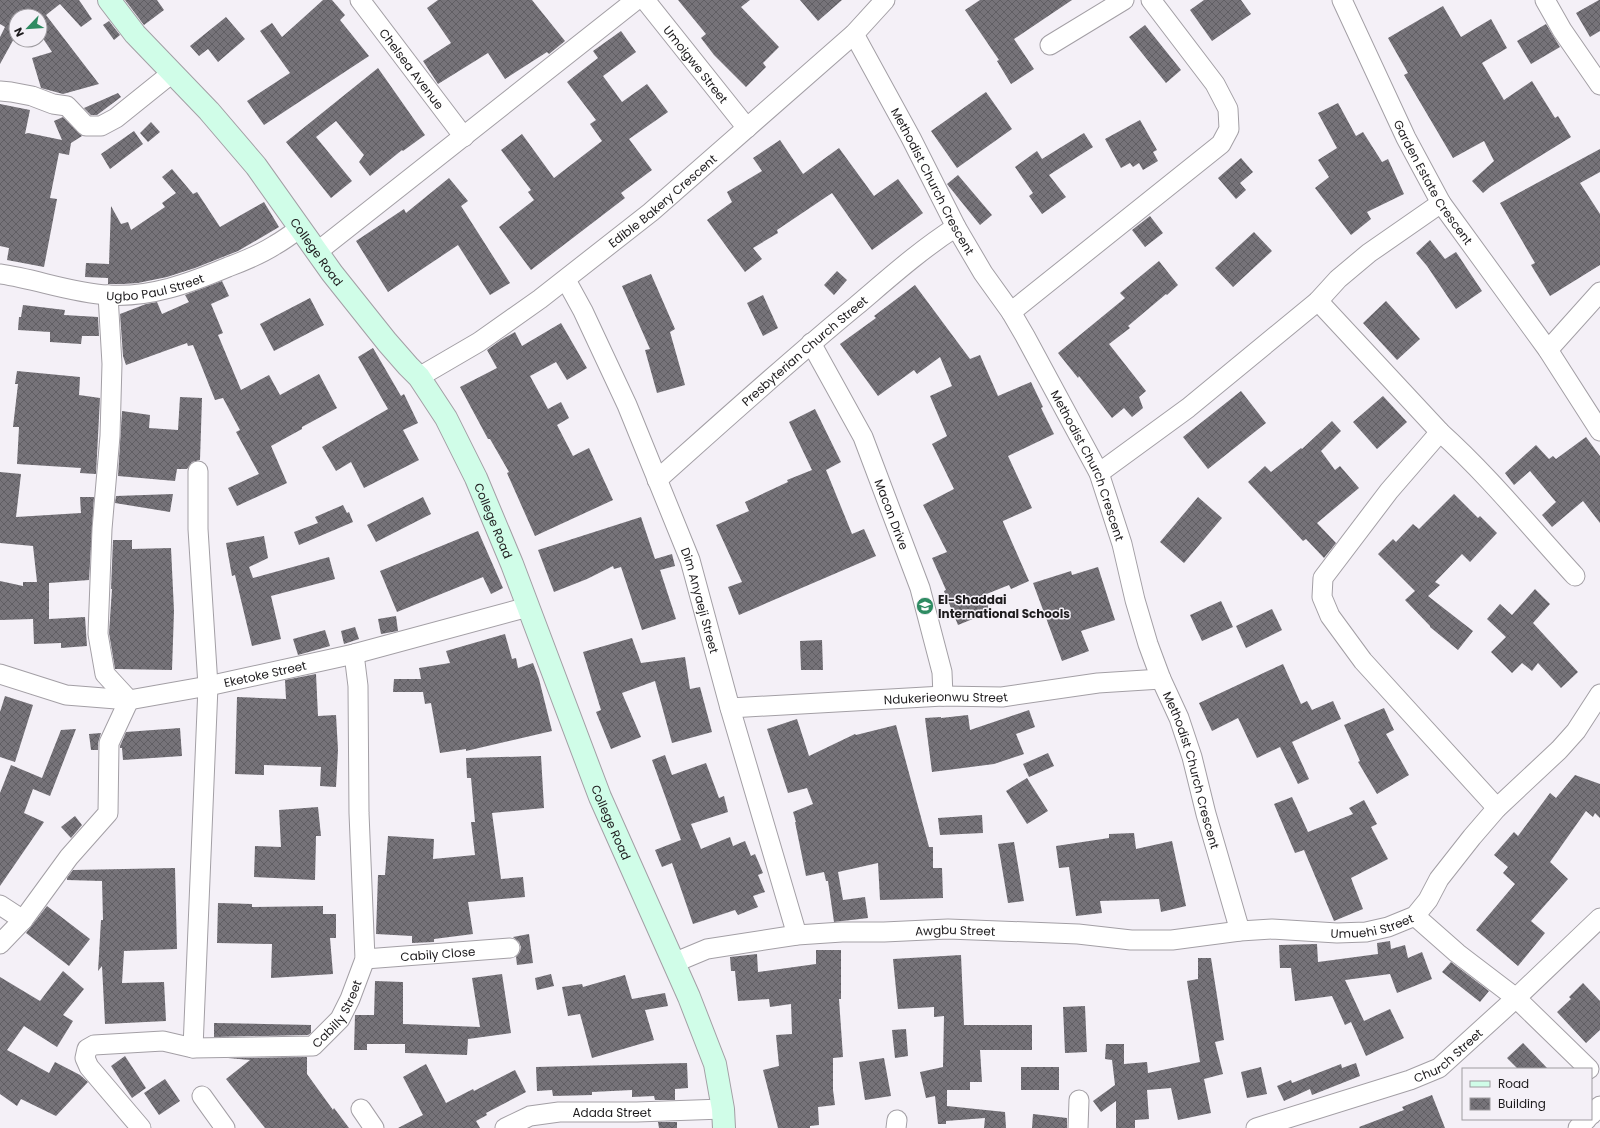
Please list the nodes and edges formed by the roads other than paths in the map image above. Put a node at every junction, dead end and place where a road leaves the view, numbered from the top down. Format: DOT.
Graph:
graph roads {
  1 [pos="109,0"];
  2 [pos="360,0"];
  3 [pos="636,0"];
  4 [pos="645,0"];
  5 [pos="885,0"];
  6 [pos="1124,0"];
  7 [pos="1151,0"];
  8 [pos="1342,0"];
  9 [pos="1545,0"];
  10 [pos="854,34"];
  11 [pos="1050,45"];
  12 [pos="172,73"];
  13 [pos="1600,85"];
  14 [pos="0,92"];
  15 [pos="747,128"];
  16 [pos="464,137"];
  17 [pos="1441,203"];
  18 [pos="956,227"];
  19 [pos="300,228"];
  20 [pos="317,252"];
  21 [pos="0,274"];
  22 [pos="566,280"];
  23 [pos="1600,292"];
  24 [pos="108,295"];
  25 [pos="1318,301"];
  26 [pos="1011,312"];
  27 [pos="811,342"];
  28 [pos="1548,350"];
  29 [pos="419,377"];
  30 [pos="1600,431"];
  31 [pos="1440,432"];
  32 [pos="198,471"];
  33 [pos="1099,474"];
  34 [pos="657,480"];
  35 [pos="1575,576"];
  36 [pos="528,607"];
  37 [pos="354,654"];
  38 [pos="0,674"];
  39 [pos="1161,679"];
  40 [pos="208,686"];
  41 [pos="1600,694"];
  42 [pos="943,696"];
  43 [pos="129,700"];
  44 [pos="730,708"];
  45 [pos="1496,808"];
  46 [pos="0,905"];
  47 [pos="1415,916"];
  48 [pos="1600,918"];
  49 [pos="23,920"];
  50 [pos="1240,931"];
  51 [pos="797,935"];
  52 [pos="0,944"];
  53 [pos="510,948"];
  54 [pos="365,959"];
  55 [pos="676,966"];
  56 [pos="1516,998"];
  57 [pos="193,1048"];
  58 [pos="1588,1068"];
  59 [pos="1592,1072"];
  60 [pos="1600,1080"];
  61 [pos="202,1096"];
  62 [pos="1079,1100"];
  63 [pos="1600,1106"];
  64 [pos="361,1109"];
  65 [pos="1592,1114"];
  66 [pos="724,1118"];
  67 [pos="1586,1120"];
  68 [pos="141,1128"];
  69 [pos="225,1128"];
  70 [pos="374,1128"];
  71 [pos="505,1128"];
  72 [pos="1078,1128"];
  73 [pos="1256,1128"];
  74 [pos="1578,1128"];
  1 -- 12 [label="main road, College Road"];
  2 -- 16 [label="street, Chelsea Avenue"];
  3 -- 16 [label="street"];
  4 -- 15 [label="street, Umoigwe Street"];
  5 -- 10 [label="street, Edible Bakery Crescent"];
  6 -- 11 [label="street"];
  7 -- 26 [label="street"];
  8 -- 17 [label="street, Garden Estate Crescent"];
  9 -- 13 [label="street"];
  10 -- 15 [label="street, Edible Bakery Crescent"];
  10 -- 18 [label="street, Methodist Church Crescent"];
  12 -- 14 [label="street"];
  12 -- 19 [label="main road, College Road"];
  15 -- 22 [label="street, Edible Bakery Crescent"];
  16 -- 20 [label="street"];
  17 -- 25 [label="street"];
  17 -- 28 [label="street, Garden Estate Crescent"];
  18 -- 26 [label="street, Methodist Church Crescent"];
  18 -- 27 [label="street, Presbyterian Church Street"];
  19 -- 20 [label="main road, College Road"];
  19 -- 24 [label="street, Ugbo Paul Street"];
  20 -- 29 [label="main road, College Road"];
  21 -- 24 [label="street, Ugbo Paul Street"];
  22 -- 29 [label="street, Edible Bakery Crescent"];
  22 -- 34 [label="street, Dim Anyaeji Street"];
  23 -- 28 [label="street"];
  24 -- 43 [label="street"];
  25 -- 31 [label="street"];
  25 -- 33 [label="street"];
  26 -- 33 [label="street, Methodist Church Crescent"];
  27 -- 34 [label="street, Presbyterian Church Street"];
  27 -- 42 [label="street, Macon Drive"];
  28 -- 30 [label="street"];
  29 -- 36 [label="main road, College Road"];
  31 -- 35 [label="street"];
  31 -- 45 [label="street"];
  32 -- 40 [label="street"];
  33 -- 39 [label="street, Methodist Church Crescent"];
  34 -- 44 [label="street, Dim Anyaeji Street"];
  36 -- 37 [label="street, Eketoke Street"];
  36 -- 55 [label="main road, College Road"];
  37 -- 40 [label="street, Eketoke Street"];
  37 -- 54 [label="street, Cabilly Street"];
  38 -- 43 [label="street, Eketoke Street"];
  39 -- 42 [label="street, Ndukerieonwu Street"];
  39 -- 50 [label="street, Methodist Church Crescent"];
  40 -- 43 [label="street, Eketoke Street"];
  40 -- 57 [label="street"];
  41 -- 45 [label="street, Umuehi Street"];
  42 -- 44 [label="street, Ndukerieonwu Street"];
  43 -- 49 [label="street"];
  44 -- 51 [label="street, Dim Anyaeji Street"];
  45 -- 47 [label="street, Umuehi Street"];
  46 -- 49 [label="street"];
  47 -- 50 [label="street, Umuehi Street"];
  47 -- 56 [label="street"];
  48 -- 56 [label="street, Church Street"];
  49 -- 52 [label="street"];
  50 -- 51 [label="street, Awgbu Street"];
  51 -- 55 [label="street, Awgbu Street"];
  53 -- 54 [label="street, Cabily Close"];
  54 -- 57 [label="street, Cabilly Street"];
  55 -- 66 [label="main road, College Road"];
  56 -- 58 [label="street"];
  56 -- 73 [label="street, Church Street"];
  57 -- 68 [label="street, Cabilly Street"];
  59 -- 60 [label="street"];
  61 -- 69 [label="street"];
  62 -- 72 [label="street"];
  63 -- 65 [label="street"];
  64 -- 70 [label="street"];
  66 -- 71 [label="street, Adada Street"];
  67 -- 74 [label="street"];
}
